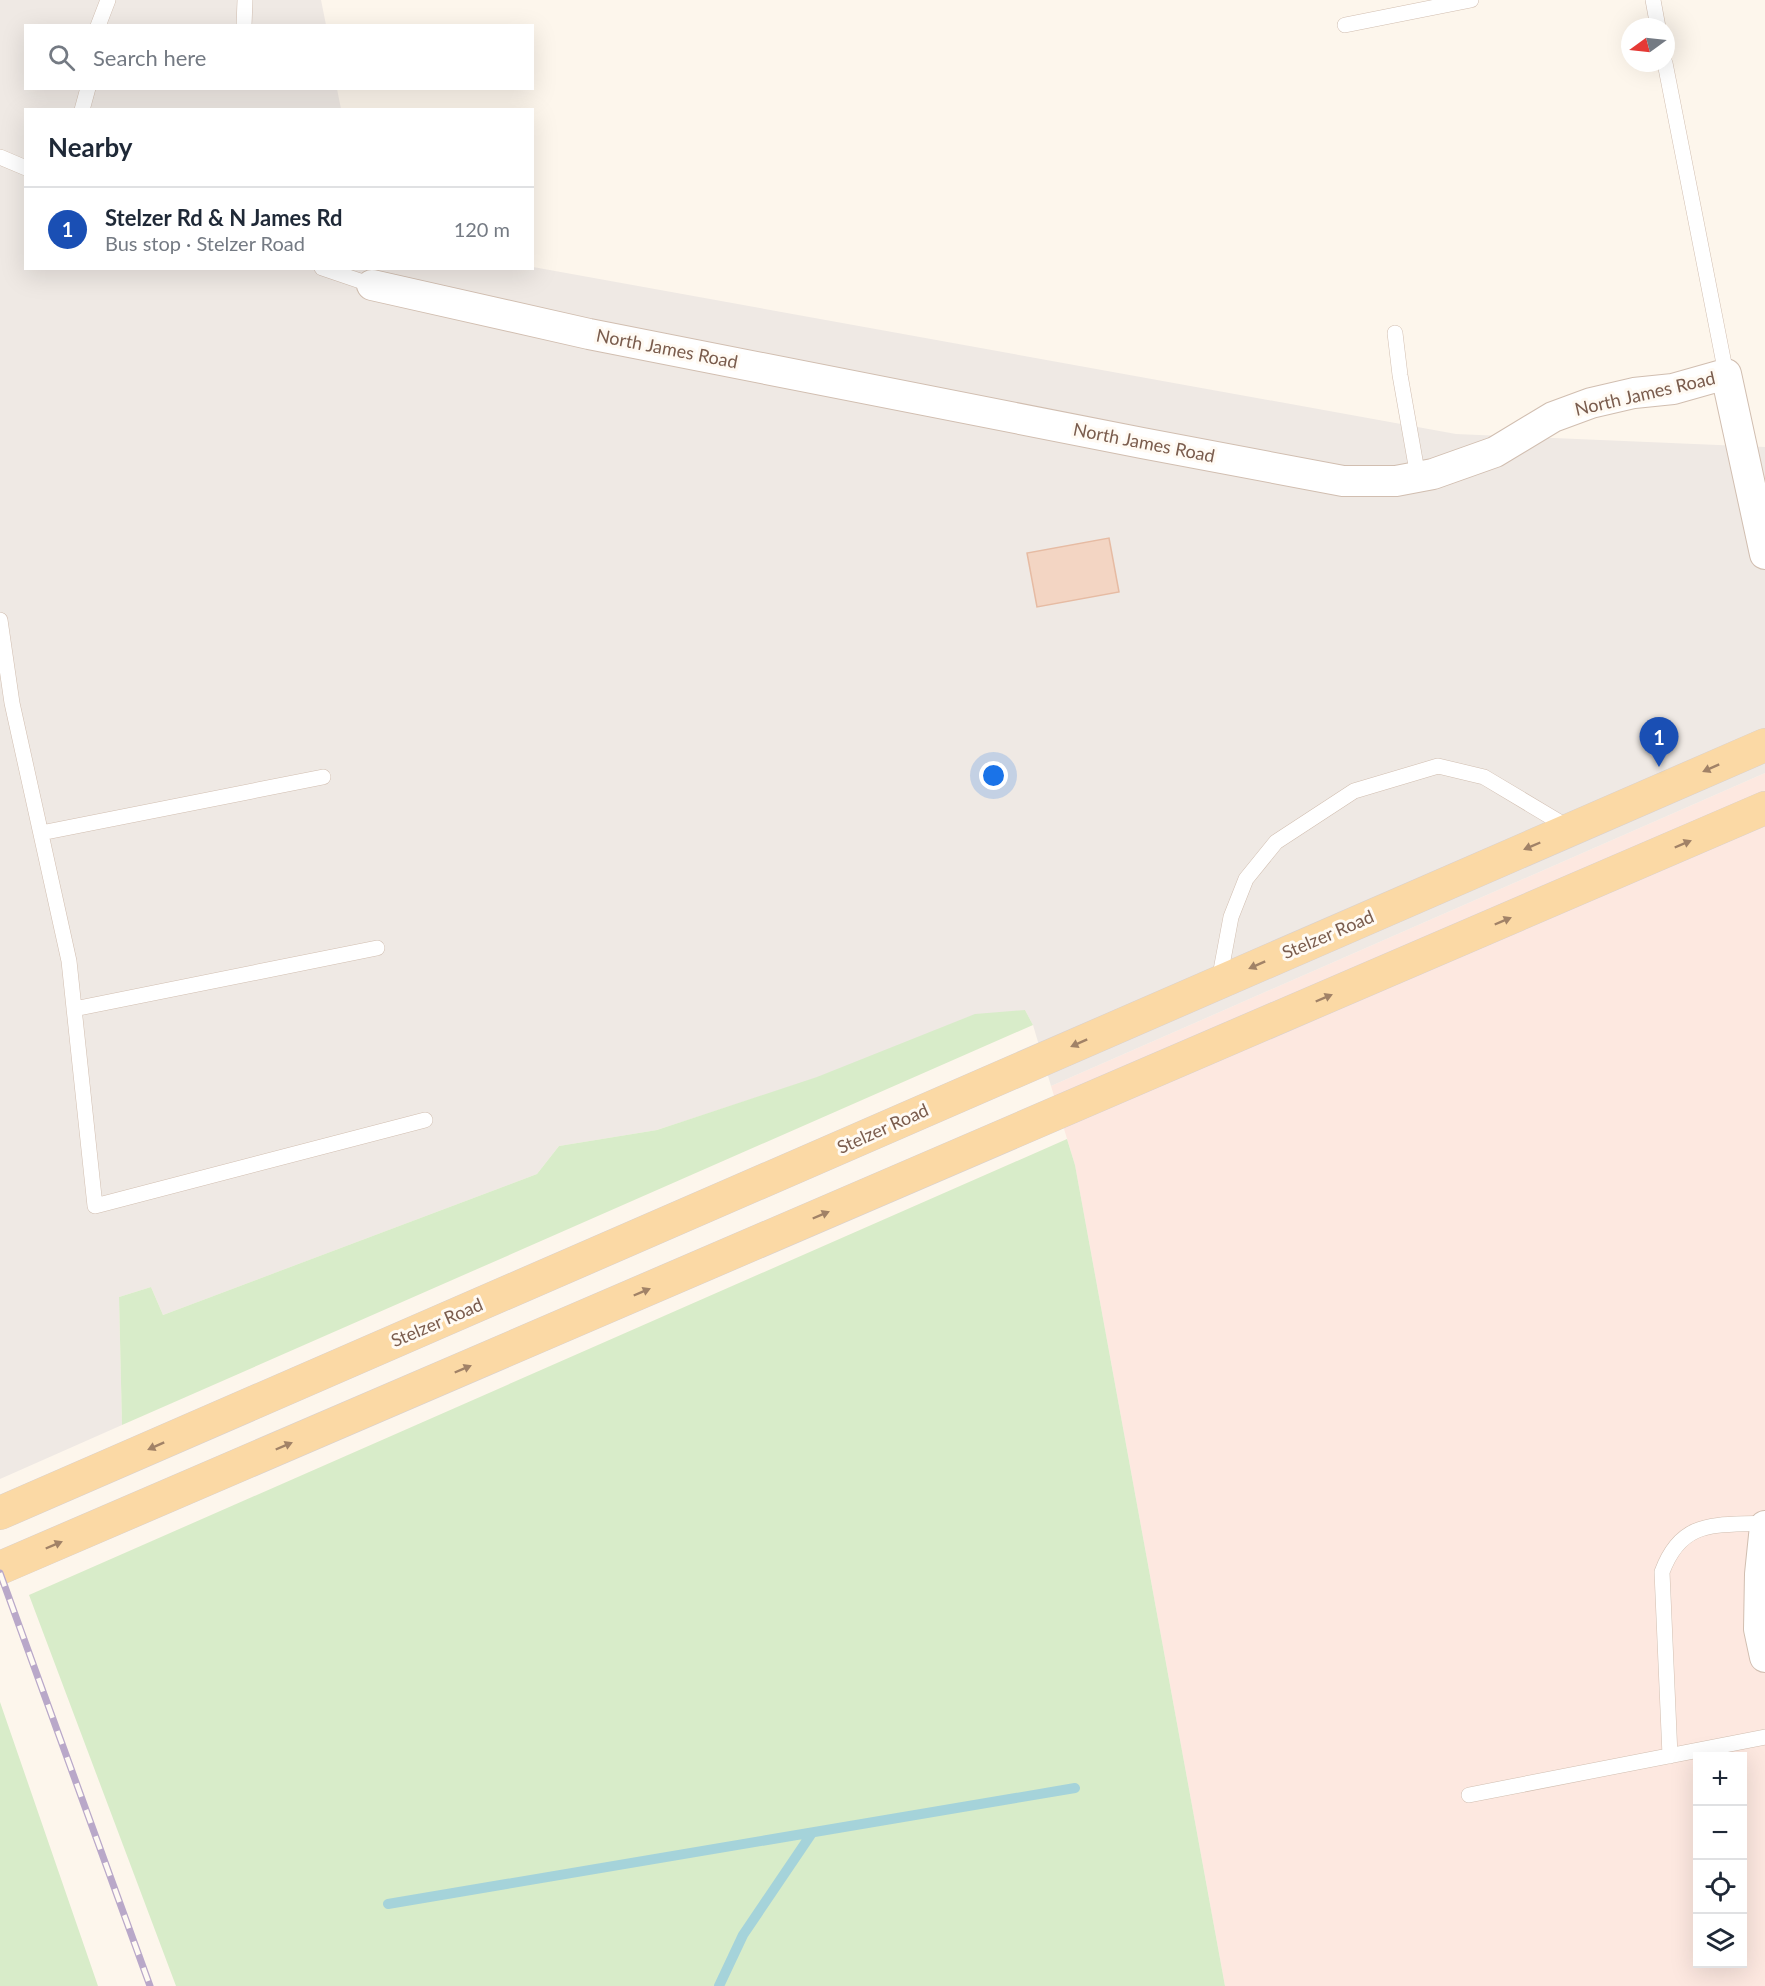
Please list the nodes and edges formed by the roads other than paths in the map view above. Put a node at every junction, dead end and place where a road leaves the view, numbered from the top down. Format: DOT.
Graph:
graph roads {
  1 [pos="108,0"];
  2 [pos="246,0"];
  3 [pos="1471,0"];
  4 [pos="1653,0"];
  5 [pos="1656,18"];
  6 [pos="99,24"];
  7 [pos="244,24"];
  8 [pos="1345,25"];
  9 [pos="1667,72"];
  10 [pos="87,90"];
  11 [pos="83,108"];
  12 [pos="0,157"];
  13 [pos="24,167"];
  14 [pos="328,270"];
  15 [pos="372,285"];
  16 [pos="1395,333"];
  17 [pos="1726,374"];
  18 [pos="1418,477"];
  19 [pos="1765,554"];
  20 [pos="0,620"];
  21 [pos="1765,745"];
  22 [pos="322,777"];
  23 [pos="1765,808"];
  24 [pos="1571,829"];
  25 [pos="41,833"];
  26 [pos="377,948"];
  27 [pos="1218,982"];
  28 [pos="74,1009"];
  29 [pos="424,1120"];
  30 [pos="0,1513"];
  31 [pos="1765,1524"];
  32 [pos="0,1568"];
  33 [pos="1765,1657"];
  34 [pos="1765,1737"];
  35 [pos="1670,1756"];
  36 [pos="1469,1795"];
  1 -- 6 [label="lane"];
  2 -- 7 [label="lane"];
  3 -- 8 [label="lane"];
  4 -- 5 [label="lane"];
  9 -- 17 [label="lane"];
  10 -- 11 [label="lane"];
  12 -- 13 [label="lane"];
  14 -- 15 [label="lane"];
  15 -- 18 [label="street, North James Road"];
  16 -- 18 [label="lane"];
  17 -- 18 [label="street, North James Road"];
  17 -- 19 [label="street, North James Road"];
  20 -- 25 [label="lane"];
  21 -- 24 [label="main road, Stelzer Road, one-way"];
  22 -- 25 [label="lane"];
  32 -- 23 [label="main road, one-way"];
  24 -- 27 [label="main road, Stelzer Road, one-way"];
  24 -- 27 [label="lane"];
  25 -- 28 [label="lane"];
  26 -- 28 [label="lane"];
  27 -- 30 [label="main road, Stelzer Road, one-way"];
  28 -- 29 [label="lane"];
  31 -- 33 [label="street"];
  31 -- 35 [label="lane"];
  34 -- 35 [label="lane"];
  35 -- 36 [label="lane"];
}
